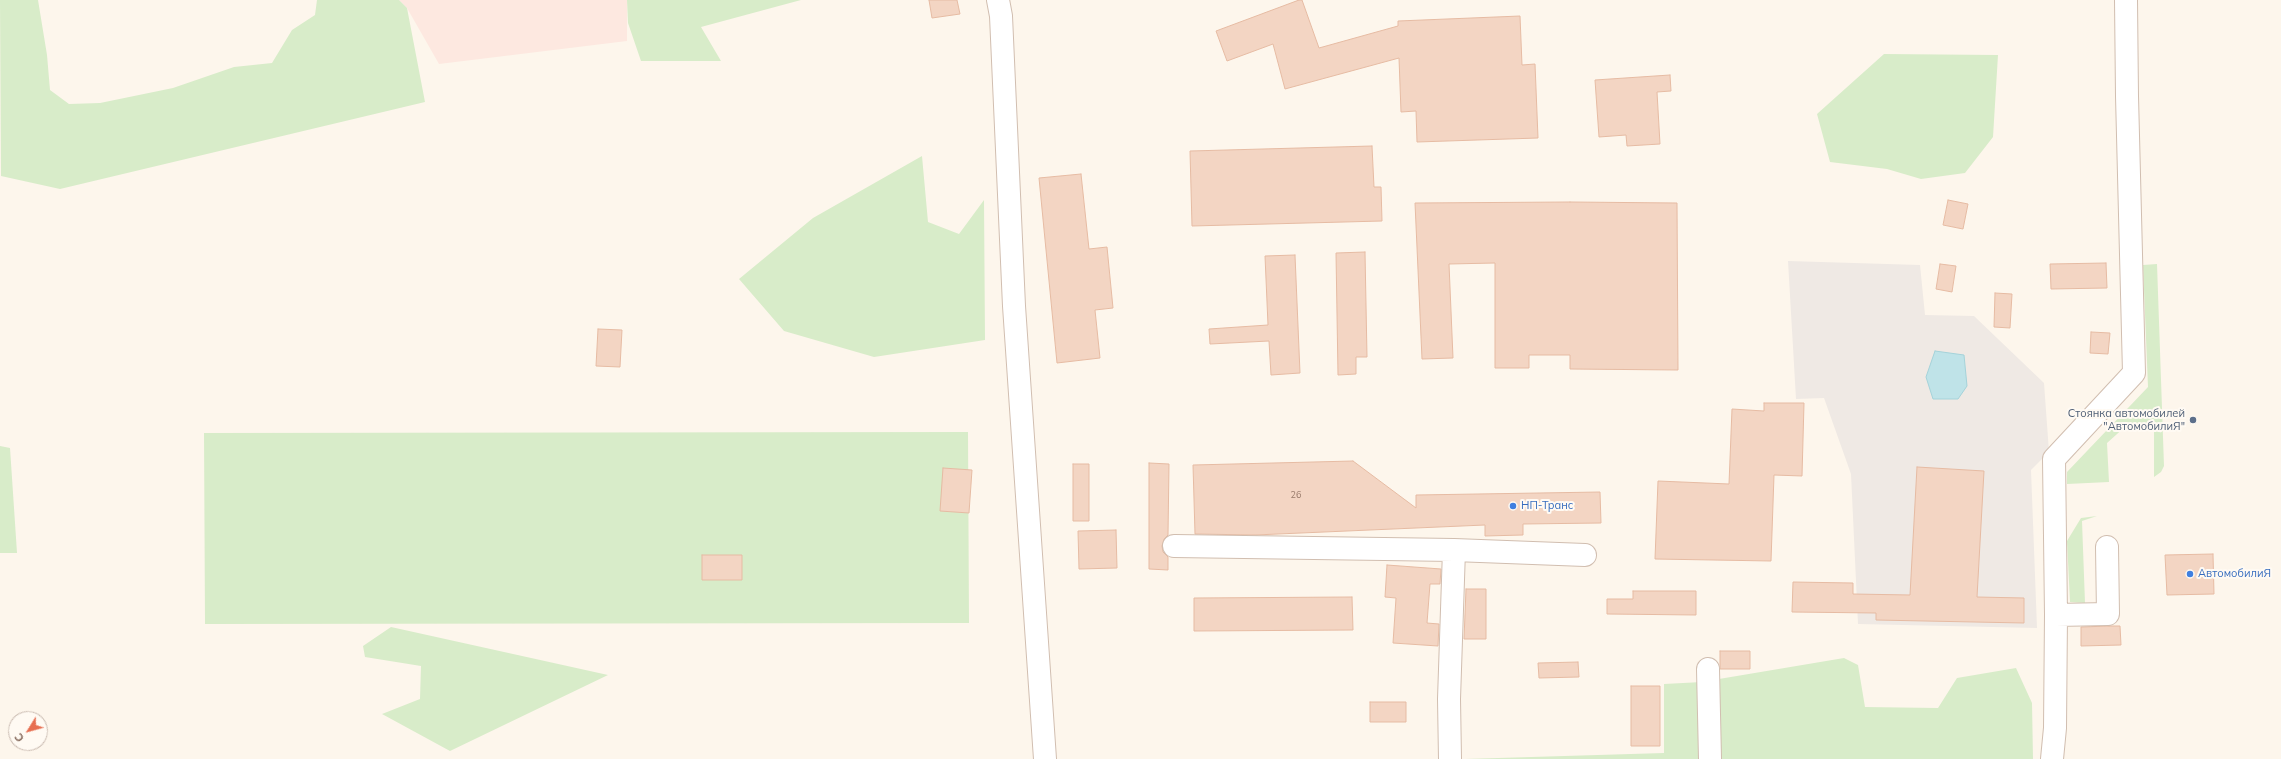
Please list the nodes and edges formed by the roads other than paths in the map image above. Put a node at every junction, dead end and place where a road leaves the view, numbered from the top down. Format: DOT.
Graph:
graph roads {
  1 [pos="998,0"];
  2 [pos="2126,0"];
  3 [pos="1174,546"];
  4 [pos="2108,547"];
  5 [pos="1454,550"];
  6 [pos="1586,555"];
  7 [pos="2056,615"];
  8 [pos="1708,669"];
  9 [pos="1045,759"];
  10 [pos="1450,759"];
  11 [pos="1710,759"];
  12 [pos="2052,759"];
  1 -- 9 [label="street"];
  2 -- 7 [label="street"];
  3 -- 5 [label="street"];
  4 -- 7 [label="street"];
  5 -- 6 [label="street"];
  5 -- 10 [label="street"];
  7 -- 12 [label="street"];
  8 -- 11 [label="street"];
}
